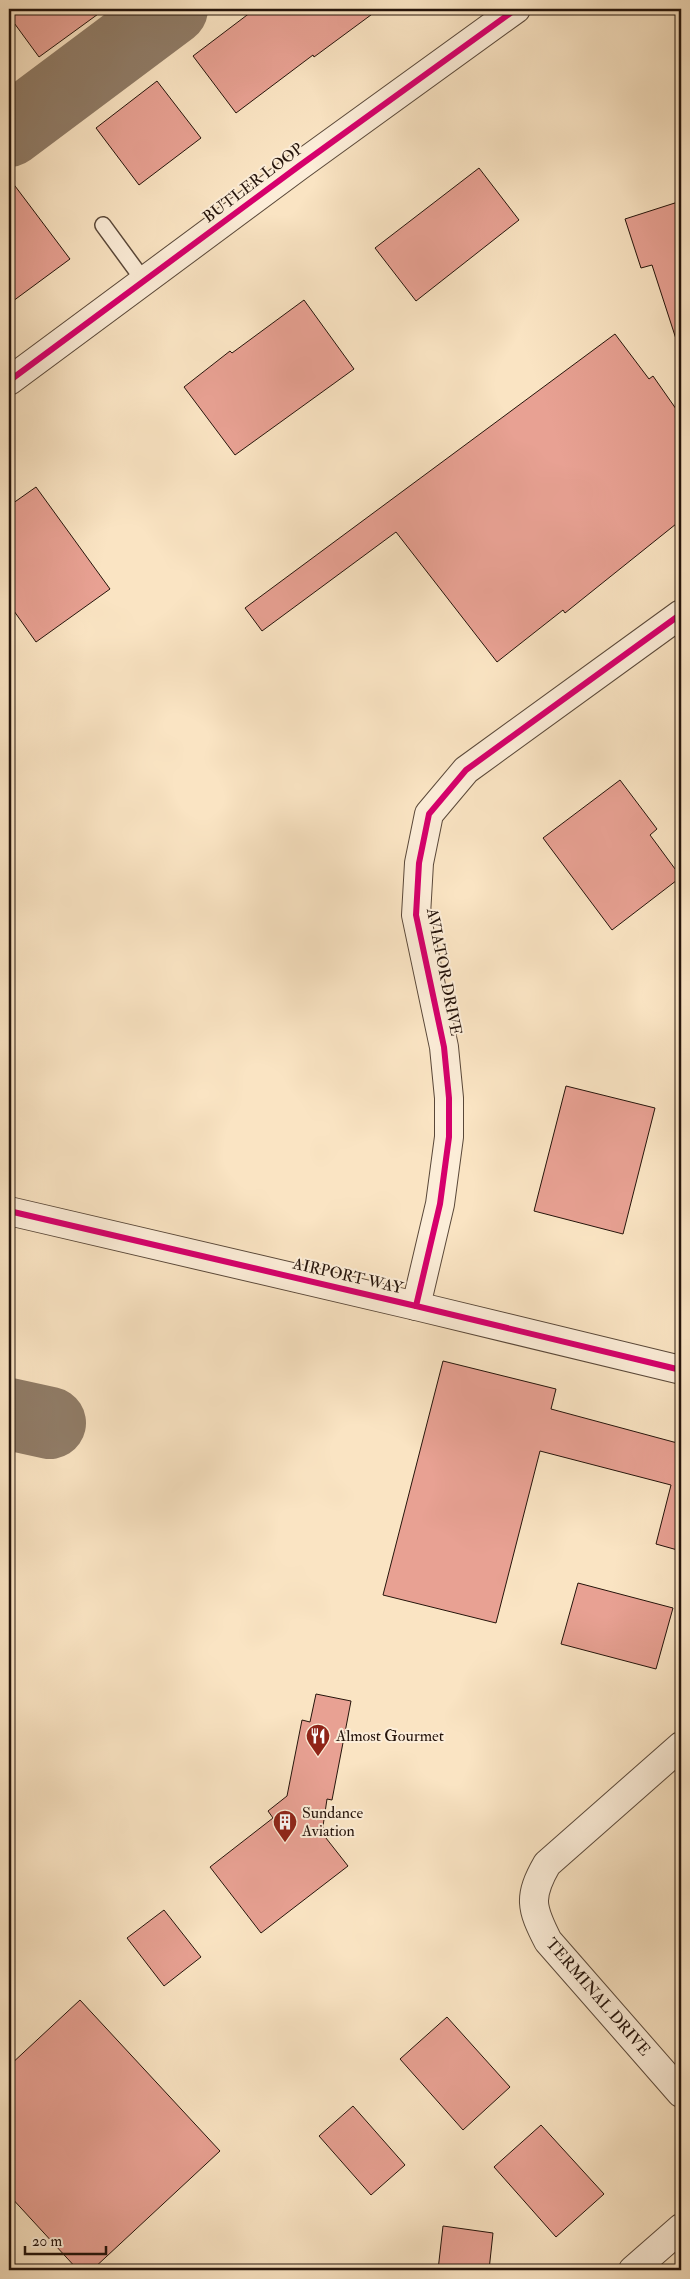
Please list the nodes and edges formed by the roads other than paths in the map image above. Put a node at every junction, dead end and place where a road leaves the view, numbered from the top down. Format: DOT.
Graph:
graph roads {
  1 [pos="516,9"];
  2 [pos="103,225"];
  3 [pos="144,281"];
  4 [pos="9,381"];
  5 [pos="681,614"];
  6 [pos="9,1211"];
  7 [pos="416,1306"];
  8 [pos="681,1370"];
  9 [pos="681,1746"];
  10 [pos="681,2093"];
  11 [pos="681,2228"];
  12 [pos="633,2270"];
  1 -- 3 [label="street, BUTLER LOOP"];
  2 -- 3 [label="lane"];
  3 -- 4 [label="street, BUTLER LOOP"];
  5 -- 7 [label="street, AVIATOR DRIVE"];
  6 -- 7 [label="street, AIRPORT WAY"];
  7 -- 8 [label="street, AIRPORT WAY"];
  9 -- 10 [label="street, TERMINAL DRIVE"];
  11 -- 12 [label="street"];
}
